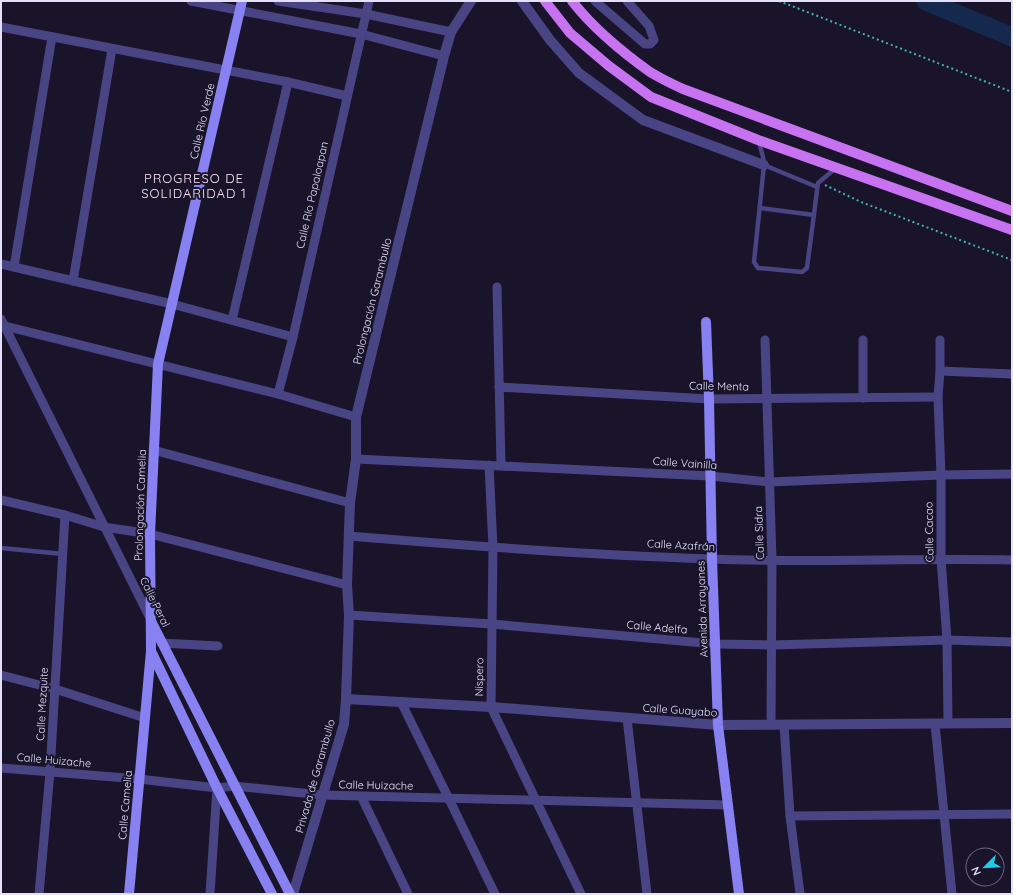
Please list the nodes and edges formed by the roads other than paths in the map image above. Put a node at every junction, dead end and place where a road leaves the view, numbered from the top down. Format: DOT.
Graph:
graph roads {
  1 [pos="191,1"];
  2 [pos="278,1"];
  3 [pos="369,1"];
  4 [pos="545,1"];
  5 [pos="572,1"];
  6 [pos="595,1"];
  7 [pos="627,1"];
  8 [pos="524,2"];
  9 [pos="468,3"];
  10 [pos="240,6"];
  11 [pos="366,14"];
  12 [pos="1,27"];
  13 [pos="451,32"];
  14 [pos="361,34"];
  15 [pos="52,37"];
  16 [pos="112,49"];
  17 [pos="444,56"];
  18 [pos="226,70"];
  19 [pos="288,82"];
  20 [pos="347,96"];
  21 [pos="758,140"];
  22 [pos="764,165"];
  23 [pos="836,168"];
  24 [pos="817,187"];
  25 [pos="760,208"];
  26 [pos="1012,211"];
  27 [pos="814,215"];
  28 [pos="1012,230"];
  29 [pos="1,264"];
  30 [pos="14,267"];
  31 [pos="73,281"];
  32 [pos="497,287"];
  33 [pos="172,304"];
  34 [pos="232,320"];
  35 [pos="706,322"];
  36 [pos="2,323"];
  37 [pos="293,337"];
  38 [pos="764,340"];
  39 [pos="863,340"];
  40 [pos="940,340"];
  41 [pos="158,364"];
  42 [pos="940,371"];
  43 [pos="1012,374"];
  44 [pos="499,387"];
  45 [pos="278,394"];
  46 [pos="938,397"];
  47 [pos="863,398"];
  48 [pos="766,399"];
  49 [pos="709,400"];
  50 [pos="356,417"];
  51 [pos="153,450"];
  52 [pos="356,459"];
  53 [pos="489,465"];
  54 [pos="501,465"];
  55 [pos="1012,474"];
  56 [pos="941,475"];
  57 [pos="710,476"];
  58 [pos="769,482"];
  59 [pos="1,500"];
  60 [pos="350,503"];
  61 [pos="65,515"];
  62 [pos="104,527"];
  63 [pos="150,534"];
  64 [pos="348,536"];
  65 [pos="1,548"];
  66 [pos="493,548"];
  67 [pos="63,554"];
  68 [pos="712,559"];
  69 [pos="941,559"];
  70 [pos="772,560"];
  71 [pos="1012,560"];
  72 [pos="347,585"];
  73 [pos="348,615"];
  74 [pos="150,618"];
  75 [pos="492,624"];
  76 [pos="946,640"];
  77 [pos="1012,642"];
  78 [pos="161,643"];
  79 [pos="715,644"];
  80 [pos="772,645"];
  81 [pos="218,646"];
  82 [pos="151,651"];
  83 [pos="1,675"];
  84 [pos="55,689"];
  85 [pos="346,699"];
  86 [pos="401,702"];
  87 [pos="491,707"];
  88 [pos="145,718"];
  89 [pos="627,718"];
  90 [pos="948,723"];
  91 [pos="1012,723"];
  92 [pos="934,724"];
  93 [pos="718,725"];
  94 [pos="771,725"];
  95 [pos="784,725"];
  96 [pos="1,768"];
  97 [pos="50,772"];
  98 [pos="139,780"];
  99 [pos="234,786"];
  100 [pos="217,788"];
  101 [pos="322,795"];
  102 [pos="361,796"];
  103 [pos="449,798"];
  104 [pos="535,801"];
  105 [pos="638,803"];
  106 [pos="728,805"];
  107 [pos="943,814"];
  108 [pos="1012,814"];
  109 [pos="790,816"];
  110 [pos="38,894"];
  111 [pos="129,894"];
  112 [pos="210,894"];
  113 [pos="272,894"];
  114 [pos="290,894"];
  115 [pos="293,894"];
  116 [pos="408,894"];
  117 [pos="495,894"];
  118 [pos="580,894"];
  119 [pos="647,894"];
  120 [pos="739,894"];
  121 [pos="800,894"];
  122 [pos="952,894"];
  1 -- 10 [label="street"];
  2 -- 11 [label="street"];
  3 -- 11 [label="street, Calle Río Papaloapan"];
  4 -- 21 [label="main road"];
  5 -- 26 [label="main road"];
  6 -- 7 [label="street"];
  8 -- 22 [label="street"];
  9 -- 13 [label="street, Prolongación Garambullo"];
  10 -- 14 [label="street"];
  10 -- 18 [label="main road, Calle Río Verde"];
  11 -- 13 [label="street"];
  11 -- 14 [label="street, Calle Río Papaloapan"];
  12 -- 15 [label="street"];
  13 -- 17 [label="street, Prolongación Garambullo"];
  14 -- 17 [label="street"];
  14 -- 20 [label="street, Calle Río Papaloapan"];
  15 -- 16 [label="street"];
  15 -- 30 [label="street"];
  16 -- 18 [label="street"];
  16 -- 31 [label="street"];
  17 -- 50 [label="street, Prolongación Garambullo"];
  18 -- 19 [label="street"];
  18 -- 33 [label="main road, Calle Río Verde"];
  19 -- 20 [label="street"];
  19 -- 34 [label="street"];
  20 -- 37 [label="street, Calle Río Papaloapan"];
  21 -- 22 [label="lane"];
  21 -- 23 [label="main road"];
  22 -- 24 [label="lane"];
  22 -- 25 [label="lane"];
  23 -- 24 [label="lane"];
  23 -- 28 [label="main road"];
  24 -- 27 [label="lane"];
  25 -- 27 [label="lane"];
  25 -- 27 [label="lane"];
  29 -- 30 [label="street"];
  30 -- 31 [label="street"];
  31 -- 33 [label="street"];
  32 -- 44 [label="street"];
  33 -- 34 [label="street"];
  33 -- 41 [label="main road, Calle Río Verde"];
  34 -- 37 [label="street"];
  35 -- 49 [label="main road, Avenida Arrayanes"];
  36 -- 41 [label="street"];
  36 -- 62 [label="street, Calle Peral"];
  37 -- 45 [label="street, Calle Río Papaloapan"];
  38 -- 48 [label="street, Calle Sidra"];
  39 -- 47 [label="street"];
  40 -- 42 [label="street, Calle Cacao"];
  41 -- 45 [label="street"];
  41 -- 51 [label="main road, Prolongación Camelia"];
  42 -- 43 [label="street"];
  42 -- 46 [label="street, Calle Cacao"];
  44 -- 49 [label="street, Calle Menta"];
  44 -- 54 [label="street"];
  45 -- 50 [label="street"];
  46 -- 47 [label="street, Calle Menta"];
  46 -- 56 [label="street, Calle Cacao"];
  47 -- 48 [label="street, Calle Menta"];
  48 -- 49 [label="street, Calle Menta"];
  48 -- 58 [label="street, Calle Sidra"];
  49 -- 57 [label="main road, Avenida Arrayanes"];
  50 -- 52 [label="street, Prolongación Garambullo"];
  51 -- 60 [label="street"];
  51 -- 63 [label="main road, Prolongación Camelia"];
  52 -- 53 [label="street, Calle Vainilla"];
  52 -- 60 [label="street, Prolongación Garambullo"];
  53 -- 54 [label="street, Calle Vainilla"];
  53 -- 66 [label="street, Nispero"];
  54 -- 57 [label="street, Calle Vainilla"];
  55 -- 56 [label="street, Calle Vainilla"];
  56 -- 58 [label="street, Calle Vainilla"];
  56 -- 69 [label="street, Calle Cacao"];
  57 -- 58 [label="street, Calle Vainilla"];
  57 -- 68 [label="main road, Avenida Arrayanes"];
  58 -- 70 [label="street, Calle Sidra"];
  59 -- 61 [label="street"];
  60 -- 64 [label="street, Prolongación Garambullo"];
  61 -- 62 [label="street"];
  61 -- 67 [label="street, Calle Mezquite"];
  62 -- 63 [label="street"];
  62 -- 74 [label="street, Calle Peral"];
  63 -- 72 [label="street"];
  63 -- 74 [label="main road, Prolongación Camelia"];
  64 -- 66 [label="street, Calle Azafrán"];
  64 -- 72 [label="street, Prolongación Garambullo"];
  65 -- 67 [label="lane"];
  66 -- 68 [label="street, Calle Azafrán"];
  66 -- 75 [label="street, Nispero"];
  67 -- 84 [label="street, Calle Mezquite"];
  68 -- 70 [label="street, Calle Azafrán"];
  68 -- 79 [label="main road, Avenida Arrayanes"];
  69 -- 70 [label="street, Calle Azafrán"];
  69 -- 71 [label="street, Calle Azafrán"];
  69 -- 76 [label="street, Calle Cacao"];
  70 -- 80 [label="street, Calle Sidra"];
  72 -- 73 [label="street, Prolongación Garambullo"];
  73 -- 75 [label="street, Calle Adelfa"];
  73 -- 85 [label="street, Privada de Garambullo"];
  74 -- 78 [label="main road, Calle Peral"];
  74 -- 82 [label="main road, Prolongación Camelia"];
  75 -- 79 [label="street, Calle Adelfa"];
  75 -- 87 [label="street, Nispero"];
  76 -- 77 [label="street, Calle Adelfa"];
  76 -- 80 [label="street, Calle Adelfa"];
  76 -- 90 [label="street, Calle Cacao"];
  78 -- 81 [label="street"];
  78 -- 99 [label="main road, Calle Peral"];
  79 -- 80 [label="street, Calle Adelfa"];
  79 -- 93 [label="main road, Avenida Arrayanes"];
  80 -- 94 [label="street, Calle Sidra"];
  82 -- 88 [label="main road, Prolongación Camelia"];
  82 -- 100 [label="main road"];
  83 -- 84 [label="street"];
  84 -- 88 [label="street"];
  84 -- 97 [label="street, Calle Mezquite"];
  85 -- 86 [label="street, Calle Guayabo"];
  85 -- 101 [label="street, Privada de Garambullo"];
  86 -- 87 [label="street, Calle Guayabo"];
  86 -- 103 [label="street"];
  87 -- 89 [label="street, Calle Guayabo"];
  87 -- 104 [label="street, Nispero"];
  88 -- 98 [label="main road, Calle Camelia"];
  89 -- 93 [label="street, Calle Guayabo"];
  89 -- 105 [label="street"];
  90 -- 91 [label="street, Calle Guayabo"];
  90 -- 92 [label="street, Calle Guayabo"];
  92 -- 95 [label="street, Calle Guayabo"];
  92 -- 107 [label="street"];
  93 -- 94 [label="street, Calle Guayabo"];
  93 -- 106 [label="main road, Avenida Arrayanes"];
  94 -- 95 [label="street, Calle Guayabo"];
  95 -- 109 [label="street"];
  96 -- 97 [label="street, Calle Huizache"];
  97 -- 98 [label="street, Calle Huizache"];
  97 -- 110 [label="street, Calle Mezquite"];
  98 -- 100 [label="street, Calle Huizache"];
  98 -- 111 [label="main road, Calle Camelia"];
  99 -- 100 [label="street, Calle Huizache"];
  99 -- 101 [label="street, Calle Huizache"];
  99 -- 114 [label="main road, Calle Peral"];
  100 -- 112 [label="street"];
  100 -- 113 [label="main road"];
  101 -- 102 [label="street, Calle Huizache"];
  101 -- 115 [label="street, Privada de Garambullo"];
  102 -- 103 [label="street, Calle Huizache"];
  102 -- 116 [label="street"];
  103 -- 104 [label="street, Calle Huizache"];
  103 -- 117 [label="street"];
  104 -- 105 [label="street, Calle Huizache"];
  104 -- 118 [label="street, Nispero"];
  105 -- 106 [label="street, Calle Huizache"];
  105 -- 119 [label="street"];
  106 -- 120 [label="main road, Avenida Arrayanes"];
  107 -- 108 [label="street"];
  107 -- 109 [label="street"];
  107 -- 122 [label="street"];
  109 -- 121 [label="street"];
}
